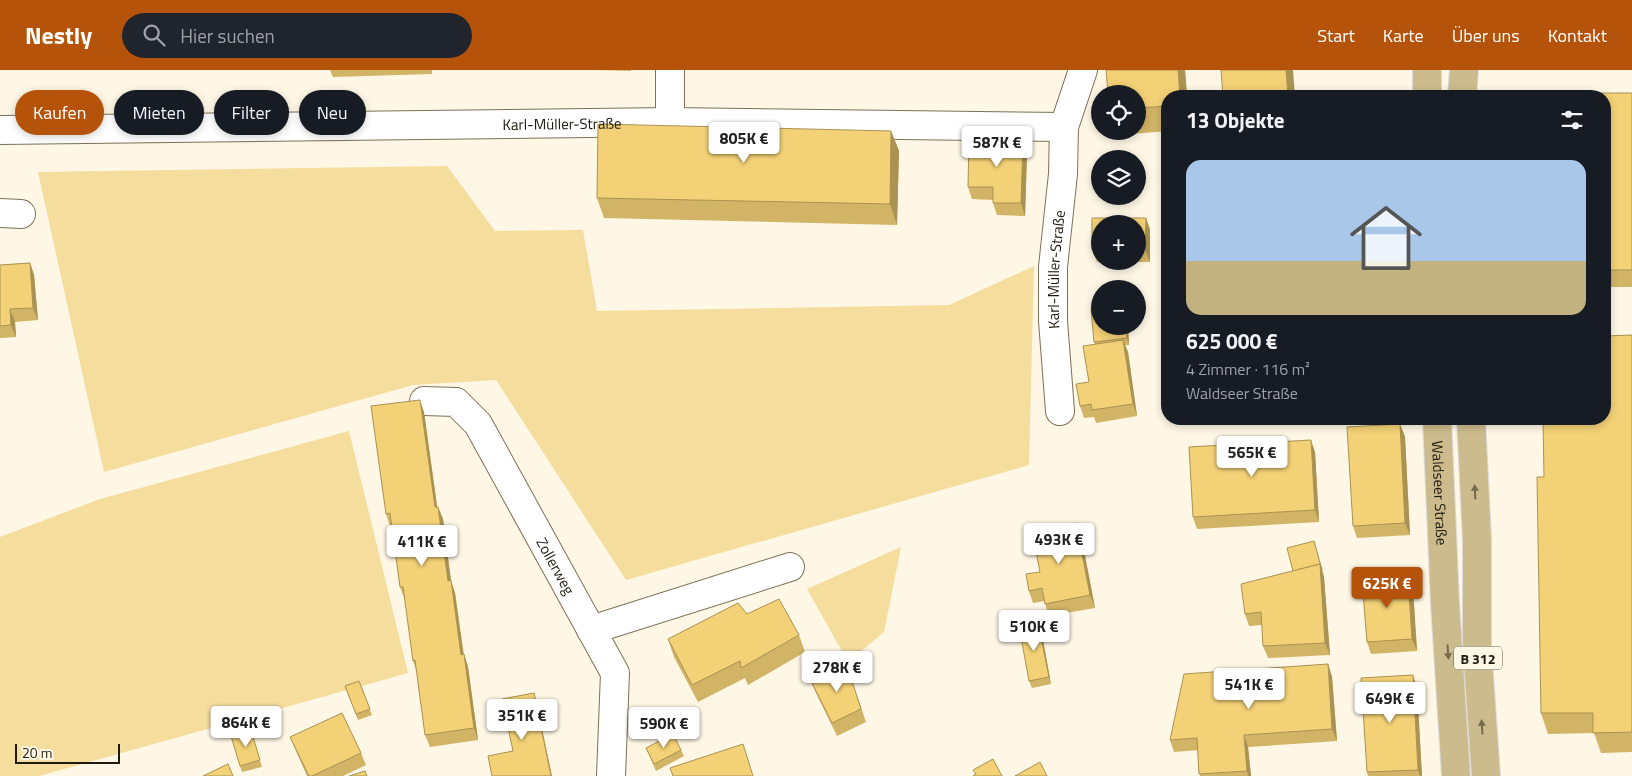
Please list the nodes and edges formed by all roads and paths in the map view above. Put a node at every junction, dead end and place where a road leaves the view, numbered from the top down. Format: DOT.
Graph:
graph roads {
  1 [pos="670,70"];
  2 [pos="1083,70"];
  3 [pos="1427,70"];
  4 [pos="1464,70"];
  5 [pos="1427,90"];
  6 [pos="1462,90"];
  7 [pos="670,122"];
  8 [pos="1064,127"];
  9 [pos="0,130"];
  10 [pos="424,401"];
  11 [pos="1060,411"];
  12 [pos="1437,425"];
  13 [pos="1471,425"];
  14 [pos="790,567"];
  15 [pos="591,630"];
  16 [pos="611,776"];
  17 [pos="1456,776"];
  18 [pos="1486,776"];
  1 -- 7 [label="street"];
  2 -- 8 [label="street, Karl-Müller-Straße"];
  3 -- 5 [label="main road"];
  4 -- 6 [label="main road"];
  7 -- 8 [label="street, Karl-Müller-Straße"];
  7 -- 9 [label="street, Karl-Müller-Straße"];
  8 -- 11 [label="street, Karl-Müller-Straße"];
  10 -- 15 [label="street, Zollerweg"];
  12 -- 17 [label="main road, Waldseer Straße / B 312, one-way"];
  18 -- 13 [label="main road, B 312, one-way"];
  14 -- 15 [label="street"];
  15 -- 16 [label="street, Zollerweg"];
}
